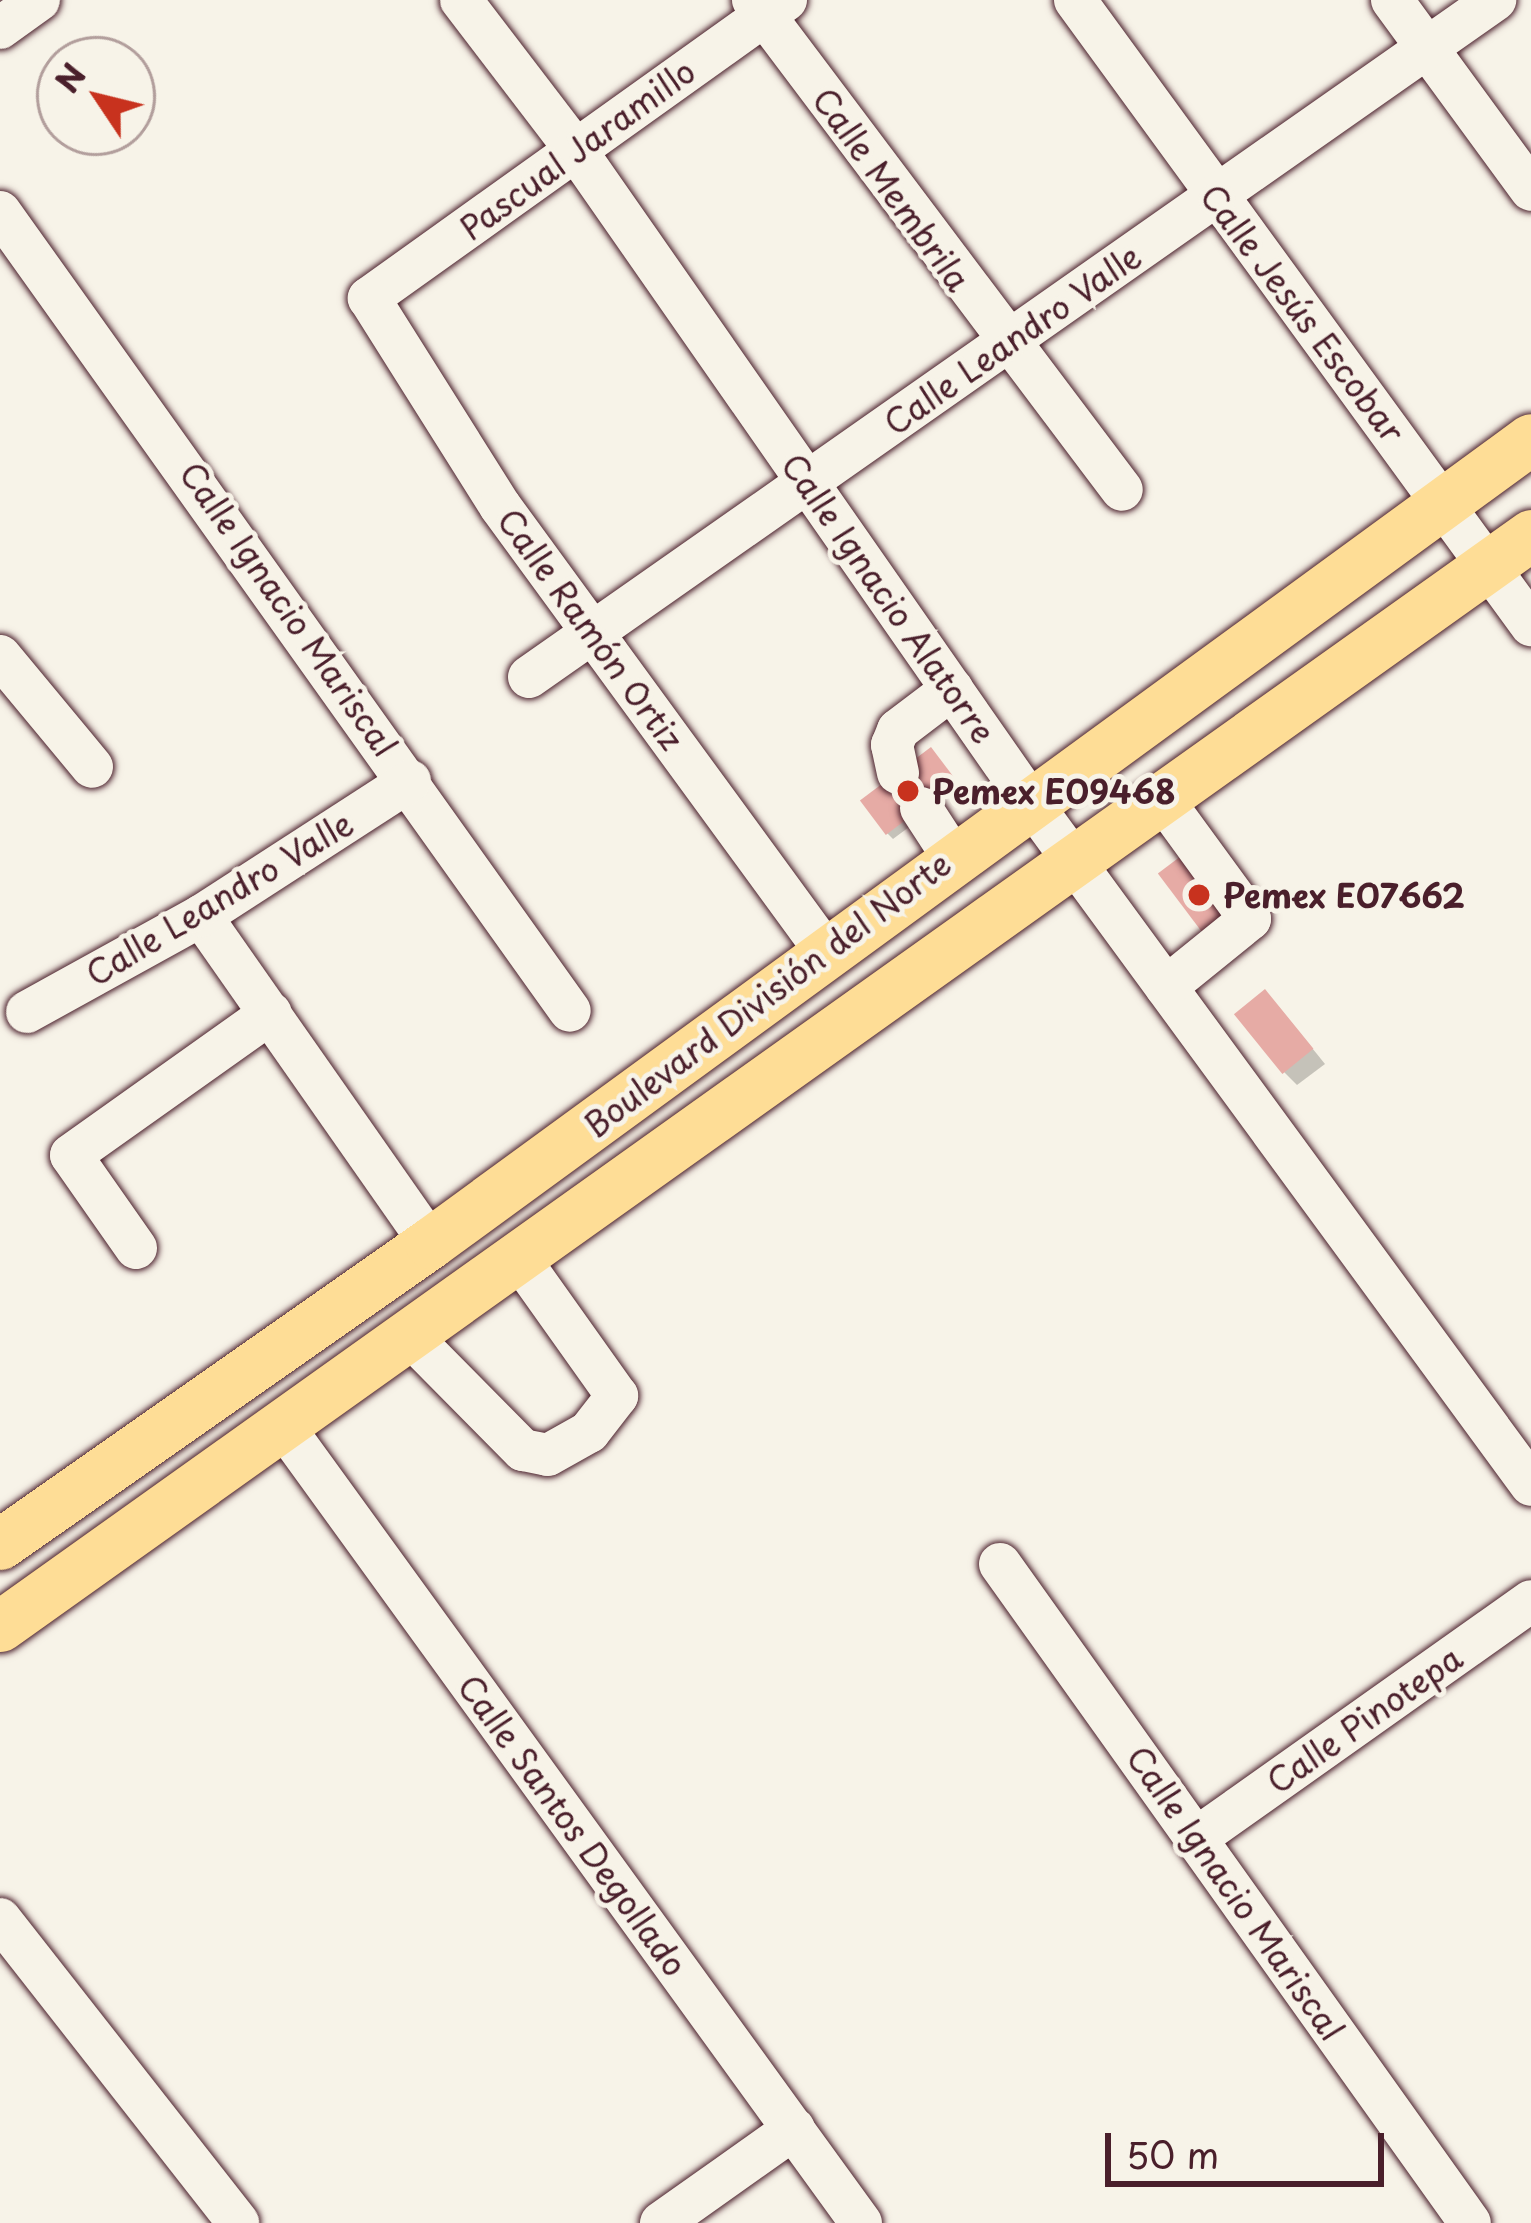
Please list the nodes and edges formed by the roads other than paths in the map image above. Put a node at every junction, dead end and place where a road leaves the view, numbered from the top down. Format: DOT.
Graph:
graph roads {
  1 [pos="39,0"];
  2 [pos="461,0"];
  3 [pos="1075,0"];
  4 [pos="1392,0"];
  5 [pos="1495,0"];
  6 [pos="768,5"];
  7 [pos="0,28"];
  8 [pos="1426,50"];
  9 [pos="575,149"];
  10 [pos="1531,190"];
  11 [pos="1217,196"];
  12 [pos="0,212"];
  13 [pos="369,298"];
  14 [pos="1006,344"];
  15 [pos="1531,439"];
  16 [pos="808,481"];
  17 [pos="1122,490"];
  18 [pos="1443,501"];
  19 [pos="1531,535"];
  20 [pos="1487,565"];
  21 [pos="1531,625"];
  22 [pos="593,631"];
  23 [pos="0,656"];
  24 [pos="529,677"];
  25 [pos="952,689"];
  26 [pos="92,767"];
  27 [pos="898,773"];
  28 [pos="410,781"];
  29 [pos="1161,797"];
  30 [pos="1030,800"];
  31 [pos="921,808"];
  32 [pos="953,856"];
  33 [pos="1074,861"];
  34 [pos="201,916"];
  35 [pos="826,952"];
  36 [pos="1166,987"];
  37 [pos="570,1011"];
  38 [pos="27,1012"];
  39 [pos="271,1013"];
  40 [pos="430,1243"];
  41 [pos="136,1248"];
  42 [pos="519,1258"];
  43 [pos="409,1335"];
  44 [pos="284,1427"];
  45 [pos="1531,1485"];
  46 [pos="5,1530"];
  47 [pos="1000,1564"];
  48 [pos="1531,1600"];
  49 [pos="0,1626"];
  50 [pos="1198,1837"];
  51 [pos="0,1919"];
  52 [pos="794,2129"];
  53 [pos="238,2223"];
  54 [pos="661,2223"];
  55 [pos="861,2223"];
  56 [pos="1470,2223"];
  1 -- 7 [label="street"];
  2 -- 9 [label="street, Calle Ignacio Alatorre"];
  3 -- 11 [label="street, Calle Jesús Escobar"];
  4 -- 8 [label="street"];
  5 -- 8 [label="street, Calle Leandro Valle"];
  6 -- 9 [label="street, Pascual Jaramillo"];
  6 -- 14 [label="street, Calle Membrila"];
  8 -- 10 [label="street"];
  8 -- 11 [label="street, Calle Leandro Valle"];
  9 -- 13 [label="street, Pascual Jaramillo"];
  9 -- 16 [label="street, Calle Ignacio Alatorre"];
  11 -- 14 [label="street, Calle Leandro Valle"];
  11 -- 18 [label="street, Calle Jesús Escobar"];
  12 -- 28 [label="street, Calle Ignacio Mariscal"];
  13 -- 22 [label="street, Calle Ramón Ortiz"];
  14 -- 16 [label="street, Calle Leandro Valle"];
  14 -- 17 [label="street, Calle Membrila"];
  15 -- 18 [label="main road, Boulevard División del Norte"];
  16 -- 22 [label="street, Calle Leandro Valle"];
  16 -- 25 [label="street, Calle Ignacio Alatorre"];
  18 -- 20 [label="street, Calle Jesús Escobar"];
  18 -- 30 [label="main road, Boulevard División del Norte"];
  19 -- 20 [label="main road, Boulevard División del Norte"];
  20 -- 21 [label="street, Calle Jesús Escobar"];
  20 -- 29 [label="main road, Boulevard División del Norte"];
  22 -- 24 [label="street, Calle Leandro Valle"];
  22 -- 35 [label="street, Calle Ramón Ortiz"];
  23 -- 26 [label="street"];
  25 -- 27 [label="street"];
  25 -- 30 [label="street, Calle Ignacio Alatorre"];
  28 -- 34 [label="street, Calle Leandro Valle"];
  28 -- 37 [label="street, Calle Ignacio Mariscal"];
  29 -- 33 [label="main road, Boulevard División del Norte"];
  29 -- 36 [label="street"];
  30 -- 32 [label="main road, Boulevard División del Norte"];
  30 -- 33 [label="street, Calle Ignacio Alatorre"];
  31 -- 32 [label="street"];
  32 -- 35 [label="main road, Boulevard División del Norte"];
  33 -- 36 [label="street, Calle Ignacio Alatorre"];
  33 -- 42 [label="main road, Boulevard División del Norte"];
  34 -- 38 [label="street, Calle Leandro Valle"];
  34 -- 39 [label="street"];
  35 -- 40 [label="main road, Boulevard División del Norte"];
  36 -- 45 [label="street, Calle Ignacio Alatorre"];
  39 -- 40 [label="street"];
  39 -- 41 [label="street"];
  40 -- 46 [label="main road, Boulevard División del Norte"];
  42 -- 43 [label="main road, Boulevard División del Norte"];
  42 -- 43 [label="street"];
  43 -- 44 [label="main road, Boulevard División del Norte"];
  44 -- 49 [label="main road, Boulevard División del Norte"];
  44 -- 52 [label="street, Calle Santos Degollado"];
  47 -- 50 [label="street, Calle Ignacio Mariscal"];
  48 -- 50 [label="street, Calle Pinotepa"];
  50 -- 56 [label="street, Calle Ignacio Mariscal"];
  51 -- 53 [label="street"];
  52 -- 54 [label="street"];
  52 -- 55 [label="street, Calle Santos Degollado"];
}
